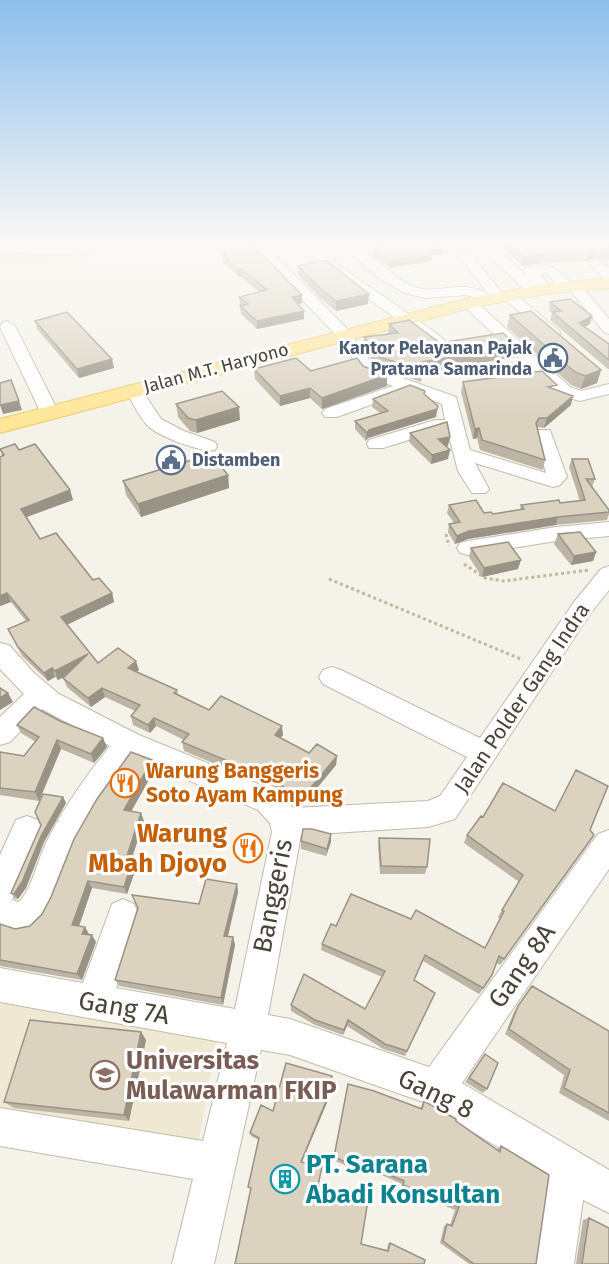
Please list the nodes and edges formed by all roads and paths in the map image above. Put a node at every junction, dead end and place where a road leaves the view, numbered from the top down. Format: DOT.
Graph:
graph roads {
  1 [pos="313,302"];
  2 [pos="382,302"];
  3 [pos="478,302"];
  4 [pos="491,302"];
  5 [pos="498,302"];
  6 [pos="588,302"];
  7 [pos="409,318"];
  8 [pos="536,318"];
  9 [pos="7,326"];
  10 [pos="495,327"];
  11 [pos="609,329"];
  12 [pos="344,334"];
  13 [pos="569,347"];
  14 [pos="446,348"];
  15 [pos="408,386"];
  16 [pos="609,388"];
  17 [pos="133,390"];
  18 [pos="452,406"];
  19 [pos="49,411"];
  20 [pos="331,413"];
  21 [pos="0,426"];
  22 [pos="544,434"];
  23 [pos="376,444"];
  24 [pos="208,446"];
  25 [pos="461,453"];
  26 [pos="479,489"];
  27 [pos="609,529"];
  28 [pos="446,534"];
  29 [pos="459,553"];
  30 [pos="604,571"];
  31 [pos="328,579"];
  32 [pos="0,653"];
  33 [pos="542,668"];
  34 [pos="332,677"];
  35 [pos="41,694"];
  36 [pos="0,734"];
  37 [pos="129,743"];
  38 [pos="485,753"];
  39 [pos="286,822"];
  40 [pos="27,830"];
  41 [pos="609,844"];
  42 [pos="0,890"];
  43 [pos="0,914"];
  44 [pos="123,915"];
  45 [pos="0,985"];
  46 [pos="94,1002"];
  47 [pos="248,1030"];
  48 [pos="436,1088"];
  49 [pos="0,1126"];
  50 [pos="216,1163"];
  51 [pos="567,1167"];
  52 [pos="609,1193"];
  53 [pos="193,1264"];
  54 [pos="553,1264"];
  1 -- 12 [label="street"];
  2 -- 7 [label="street"];
  3 -- 7 [label="main road, Jalan M.T. Haryono"];
  4 -- 10 [label="street"];
  5 -- 8 [label="street"];
  6 -- 11 [label="street"];
  7 -- 12 [label="main road, Jalan M.T. Haryono"];
  7 -- 14 [label="street"];
  8 -- 10 [label="street"];
  8 -- 13 [label="street"];
  9 -- 19 [label="street"];
  10 -- 16 [label="street"];
  12 -- 15 [label="street"];
  12 -- 17 [label="main road, Jalan M.T. Haryono"];
  15 -- 18 [label="street"];
  15 -- 20 [label="street"];
  17 -- 19 [label="main road, Jalan M.T. Haryono"];
  17 -- 24 [label="street"];
  18 -- 23 [label="street"];
  18 -- 25 [label="street"];
  19 -- 21 [label="main road, Jalan M.T. Haryono"];
  22 -- 25 [label="street"];
  25 -- 26 [label="street"];
  27 -- 29 [label="street"];
  28 -- 29 [label="path"];
  29 -- 30 [label="path"];
  30 -- 33 [label="street, Jalan Polder Gang Indra"];
  31 -- 33 [label="path"];
  32 -- 35 [label="street, Banggeris"];
  33 -- 38 [label="street, Jalan Polder Gang Indra"];
  34 -- 38 [label="street"];
  35 -- 36 [label="street"];
  35 -- 37 [label="street, Banggeris"];
  37 -- 39 [label="street, Banggeris"];
  37 -- 43 [label="street"];
  38 -- 39 [label="street, Jalan Polder Gang Indra"];
  39 -- 47 [label="street, Banggeris"];
  40 -- 42 [label="street"];
  41 -- 48 [label="street, Gang 8A"];
  44 -- 46 [label="street"];
  45 -- 46 [label="street, Gang 7A"];
  46 -- 47 [label="street, Gang 7A"];
  47 -- 48 [label="street, Gang 8"];
  47 -- 50 [label="street, Banggeris"];
  48 -- 51 [label="street, Gang 8"];
  49 -- 50 [label="street"];
  50 -- 53 [label="street, Banggeris"];
  51 -- 52 [label="street, Gang 8"];
  51 -- 54 [label="street"];
}
